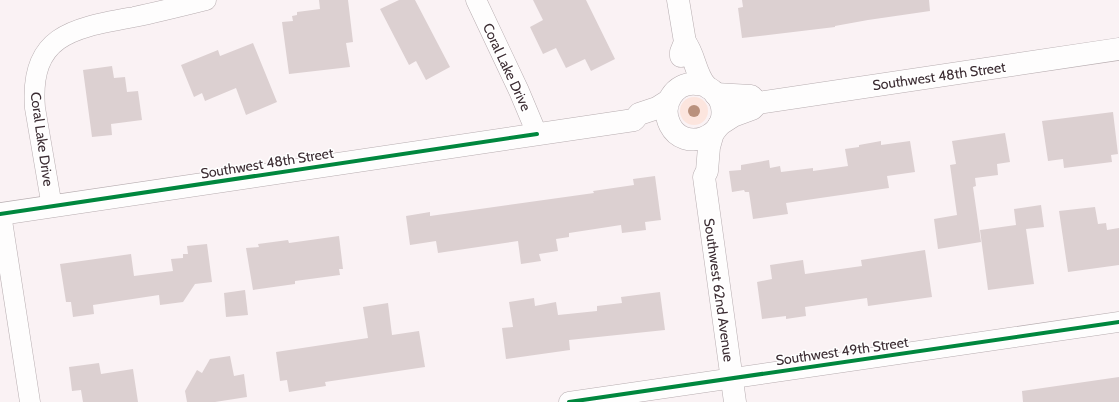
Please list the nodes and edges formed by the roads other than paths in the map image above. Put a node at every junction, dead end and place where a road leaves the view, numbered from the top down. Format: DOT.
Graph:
graph roads {
  1 [pos="206,0"];
  2 [pos="476,0"];
  3 [pos="678,0"];
  4 [pos="685,42"];
  5 [pos="1119,49"];
  6 [pos="711,90"];
  7 [pos="672,96"];
  8 [pos="758,103"];
  9 [pos="634,120"];
  10 [pos="716,129"];
  11 [pos="679,133"];
  12 [pos="537,134"];
  13 [pos="704,178"];
  14 [pos="52,207"];
  15 [pos="1,214"];
  16 [pos="1119,322"];
  17 [pos="732,378"];
  18 [pos="30,402"];
  19 [pos="569,402"];
  20 [pos="735,402"];
  1 -- 14 [label="street, Coral Lake Drive"];
  2 -- 12 [label="street, Coral Lake Drive"];
  3 -- 4 [label="street"];
  4 -- 6 [label="street"];
  4 -- 7 [label="street"];
  5 -- 8 [label="street, Southwest 48th Street"];
  6 -- 7 [label="street"];
  6 -- 8 [label="street"];
  6 -- 10 [label="street"];
  7 -- 9 [label="street, Southwest 48th Street"];
  7 -- 11 [label="street"];
  8 -- 10 [label="street, Southwest 48th Street"];
  9 -- 11 [label="street, Southwest 48th Street"];
  9 -- 12 [label="street, Southwest 48th Street"];
  10 -- 11 [label="street"];
  10 -- 13 [label="street, Southwest 62nd Avenue"];
  11 -- 13 [label="street, Southwest 62nd Avenue"];
  12 -- 14 [label="street, Southwest 48th Street"];
  13 -- 17 [label="street, Southwest 62nd Avenue"];
  14 -- 15 [label="street, Southwest 48th Street"];
  15 -- 18 [label="street"];
  16 -- 17 [label="street, Southwest 49th Street"];
  17 -- 19 [label="street, Southwest 49th Street"];
  17 -- 20 [label="street, Southwest 62nd Avenue"];
}
